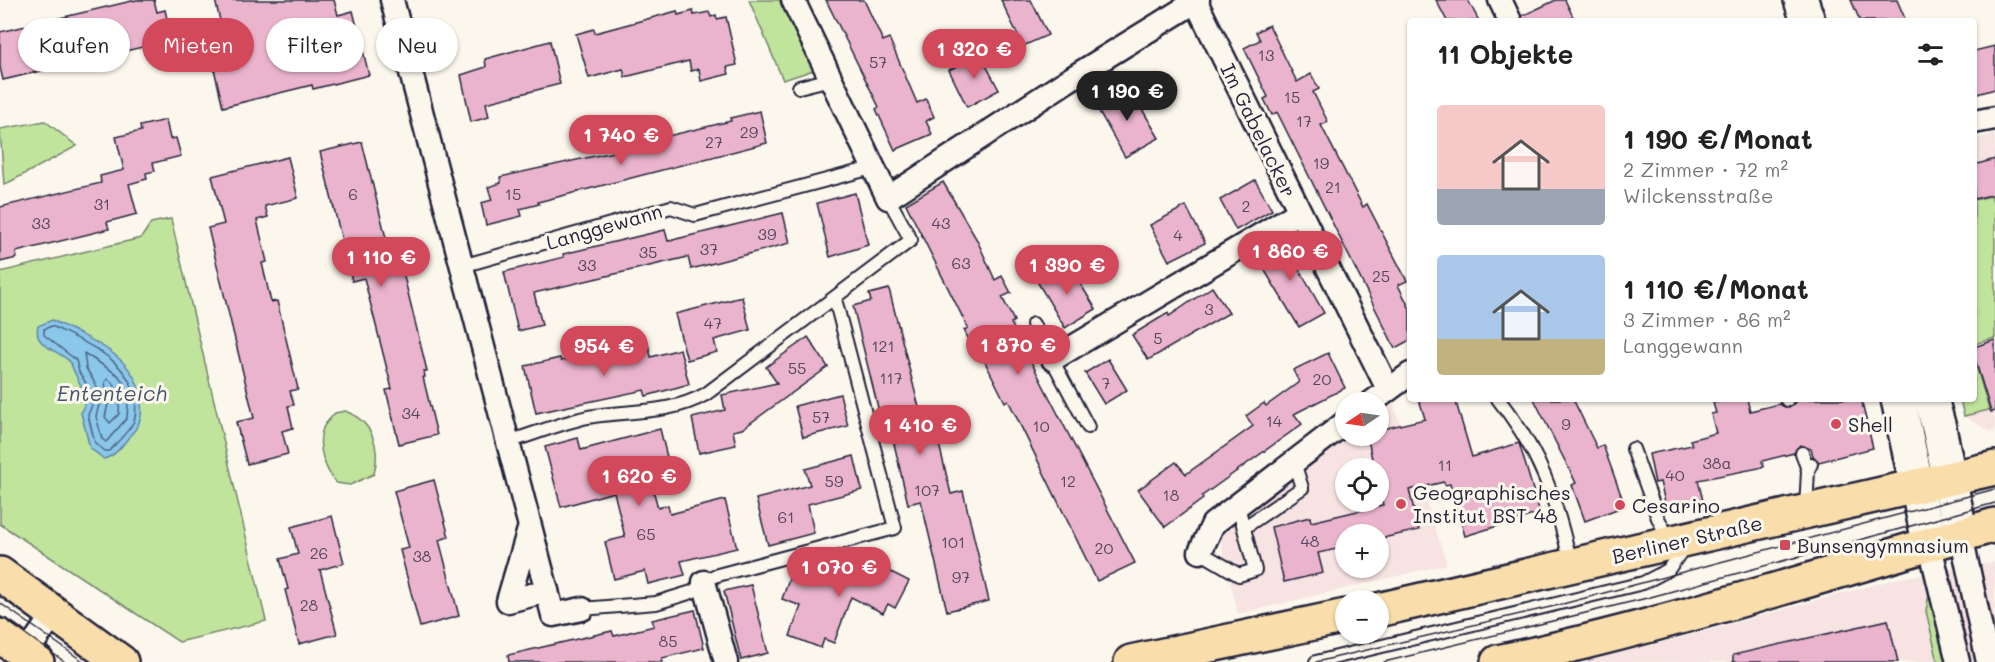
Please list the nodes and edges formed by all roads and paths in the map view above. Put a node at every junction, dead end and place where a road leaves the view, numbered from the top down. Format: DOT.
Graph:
graph roads {
  1 [pos="392,0"];
  2 [pos="793,0"];
  3 [pos="1196,0"];
  4 [pos="1500,0"];
  5 [pos="1801,0"];
  6 [pos="1509,18"];
  7 [pos="1807,18"];
  8 [pos="831,79"];
  9 [pos="799,87"];
  10 [pos="1995,118"];
  11 [pos="1977,122"];
  12 [pos="872,168"];
  13 [pos="888,198"];
  14 [pos="1299,212"];
  15 [pos="462,266"];
  16 [pos="835,299"];
  17 [pos="1033,324"];
  18 [pos="1053,359"];
  19 [pos="1407,376"];
  20 [pos="1379,392"];
  21 [pos="1384,392"];
  22 [pos="1500,402"];
  23 [pos="1899,402"];
  24 [pos="1931,402"];
  25 [pos="1088,427"];
  26 [pos="1335,430"];
  27 [pos="508,442"];
  28 [pos="1633,450"];
  29 [pos="1802,453"];
  30 [pos="1294,462"];
  31 [pos="1995,468"];
  32 [pos="1950,479"];
  33 [pos="1918,488"];
  34 [pos="1238,506"];
  35 [pos="1806,511"];
  36 [pos="1995,525"];
  37 [pos="530,526"];
  38 [pos="1245,527"];
  39 [pos="1961,535"];
  40 [pos="1681,540"];
  41 [pos="1930,546"];
  42 [pos="1200,552"];
  43 [pos="1571,565"];
  44 [pos="0,574"];
  45 [pos="704,582"];
  46 [pos="547,591"];
  47 [pos="1389,607"];
  48 [pos="582,609"];
  49 [pos="53,615"];
  50 [pos="1335,618"];
  51 [pos="21,653"];
  52 [pos="121,662"];
  53 [pos="726,662"];
  54 [pos="1131,662"];
  55 [pos="1316,662"];
  56 [pos="1498,662"];
  57 [pos="1958,662"];
  58 [pos="1988,662"];
  1 -- 15 [label="street"];
  2 -- 8 [label="street"];
  3 -- 13 [label="street"];
  3 -- 14 [label="street, Im Gabelacker"];
  4 -- 6 [label="street"];
  5 -- 7 [label="street"];
  8 -- 9 [label="lane"];
  8 -- 12 [label="street"];
  10 -- 11 [label="street"];
  12 -- 13 [label="street"];
  12 -- 15 [label="lane, Langgewann"];
  13 -- 16 [label="lane"];
  14 -- 18 [label="street"];
  14 -- 20 [label="street, Im Gabelacker"];
  15 -- 27 [label="street"];
  16 -- 27 [label="lane"];
  16 -- 45 [label="lane"];
  17 -- 18 [label="lane"];
  18 -- 25 [label="lane"];
  19 -- 21 [label="street"];
  22 -- 43 [label="lane"];
  23 -- 33 [label="street"];
  24 -- 32 [label="street"];
  26 -- 30 [label="street"];
  27 -- 37 [label="street"];
  28 -- 40 [label="lane"];
  29 -- 35 [label="lane"];
  30 -- 34 [label="street"];
  30 -- 38 [label="lane"];
  31 -- 32 [label="main road, Berliner Straße"];
  32 -- 33 [label="main road, Berliner Straße"];
  32 -- 39 [label="street"];
  33 -- 35 [label="main road, Berliner Straße"];
  33 -- 41 [label="street"];
  34 -- 38 [label="lane"];
  34 -- 42 [label="street"];
  35 -- 40 [label="main road, Berliner Straße"];
  36 -- 39 [label="main road"];
  37 -- 46 [label="street"];
  37 -- 46 [label="street"];
  38 -- 42 [label="lane"];
  39 -- 41 [label="main road"];
  39 -- 58 [label="street"];
  40 -- 43 [label="main road, Berliner Straße"];
  40 -- 55 [label="lane"];
  41 -- 56 [label="main road"];
  41 -- 57 [label="street"];
  43 -- 47 [label="main road, Berliner Straße"];
  44 -- 49 [label="main road"];
  45 -- 48 [label="lane"];
  45 -- 53 [label="street"];
  46 -- 48 [label="street"];
  49 -- 51 [label="street"];
  49 -- 52 [label="main road"];
  50 -- 54 [label="main road"];
}
